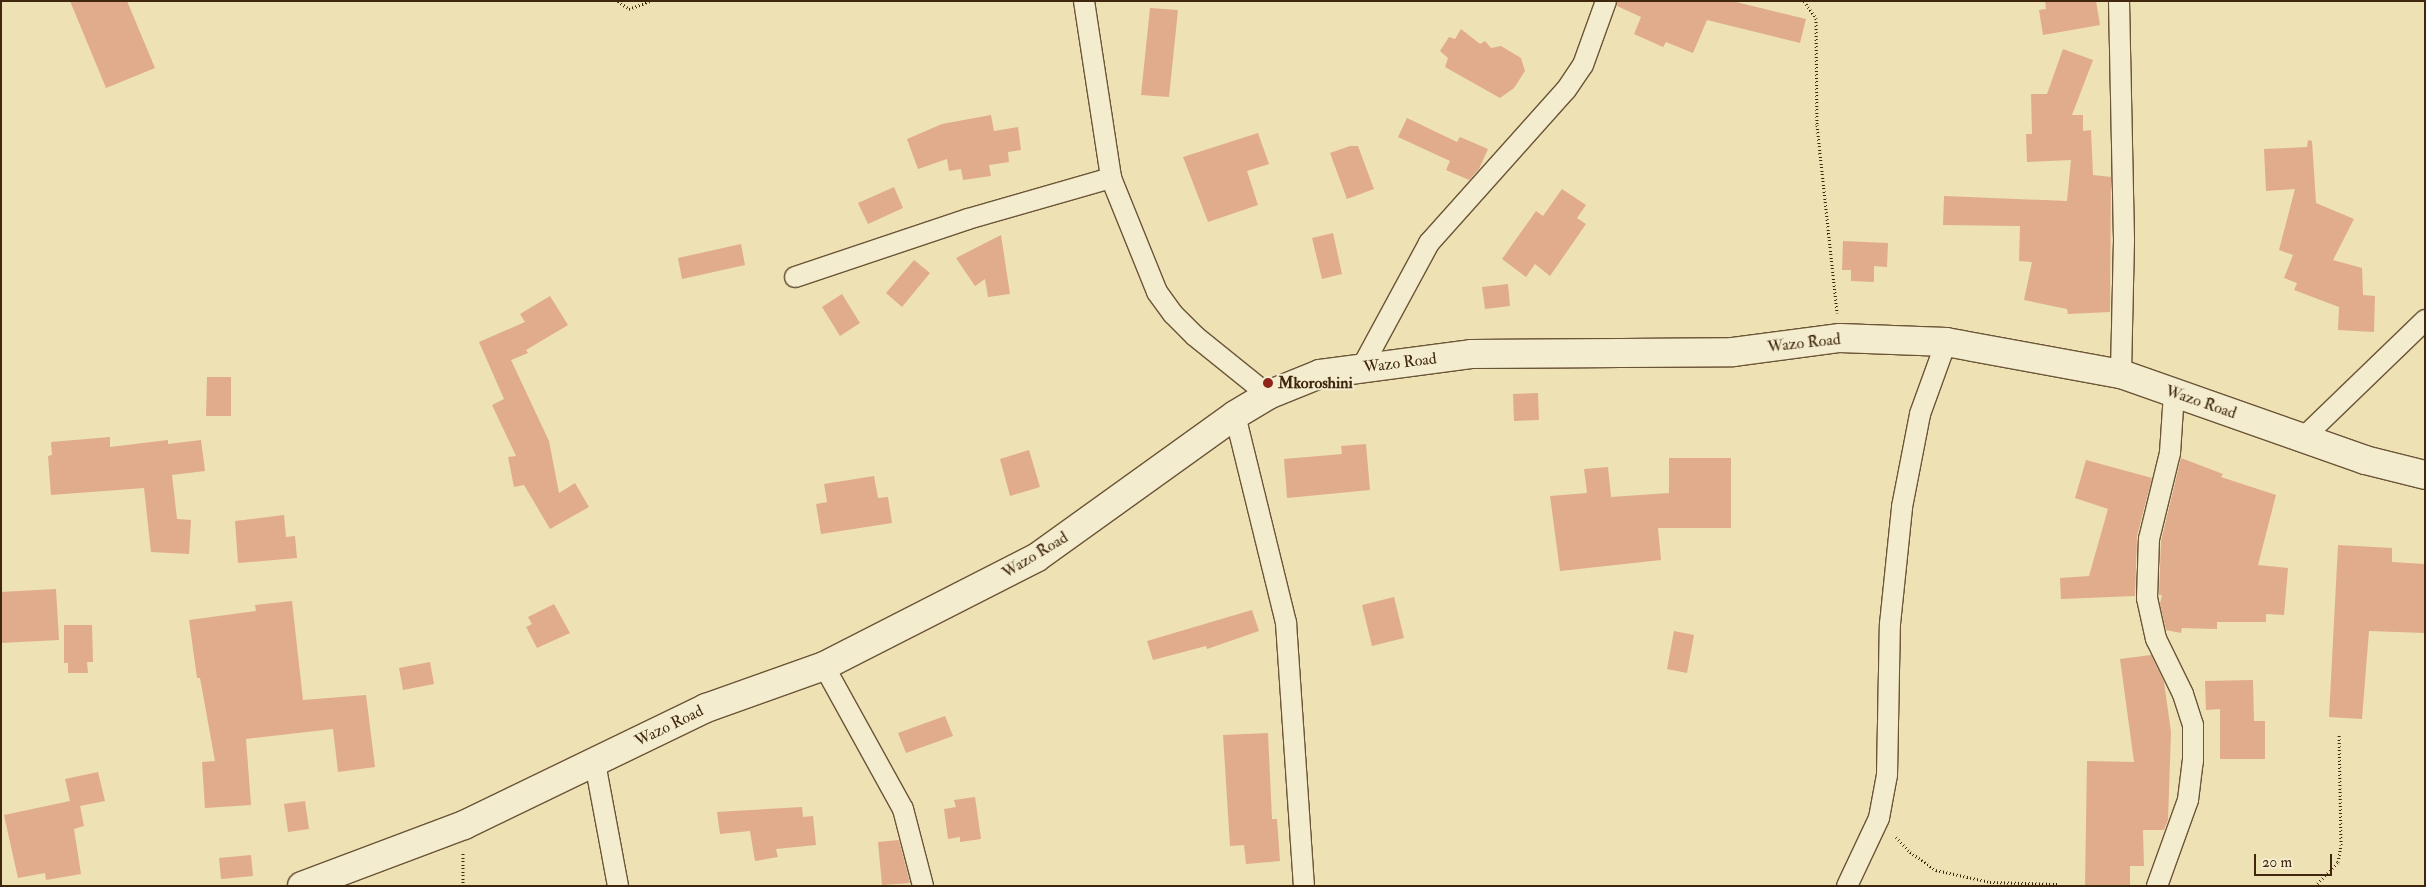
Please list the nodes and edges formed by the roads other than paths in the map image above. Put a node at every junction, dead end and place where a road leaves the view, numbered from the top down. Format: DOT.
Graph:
graph roads {
  1 [pos="1084,1"];
  2 [pos="1606,1"];
  3 [pos="2119,1"];
  4 [pos="1111,178"];
  5 [pos="795,277"];
  6 [pos="2425,320"];
  7 [pos="1946,342"];
  8 [pos="1362,367"];
  9 [pos="2121,374"];
  10 [pos="2174,393"];
  11 [pos="1268,394"];
  12 [pos="1234,415"];
  13 [pos="2303,438"];
  14 [pos="2425,475"];
  15 [pos="824,666"];
  16 [pos="595,763"];
  17 [pos="302,886"];
  18 [pos="618,886"];
  19 [pos="923,886"];
  20 [pos="1304,886"];
  21 [pos="1848,886"];
  22 [pos="2157,886"];
  1 -- 4 [label="street"];
  2 -- 8 [label="street"];
  3 -- 9 [label="street"];
  4 -- 5 [label="street"];
  4 -- 11 [label="street"];
  6 -- 13 [label="street"];
  7 -- 8 [label="main road, Wazo Road"];
  7 -- 9 [label="main road, Wazo Road"];
  7 -- 21 [label="street"];
  8 -- 11 [label="main road, Wazo Road"];
  9 -- 10 [label="main road, Wazo Road"];
  10 -- 13 [label="main road, Wazo Road"];
  10 -- 22 [label="street"];
  11 -- 12 [label="main road, Wazo Road"];
  12 -- 15 [label="main road, Wazo Road"];
  12 -- 20 [label="street"];
  13 -- 14 [label="main road, Wazo Road"];
  15 -- 16 [label="main road, Wazo Road"];
  15 -- 19 [label="street"];
  16 -- 17 [label="main road, Wazo Road"];
  16 -- 18 [label="street"];
}
